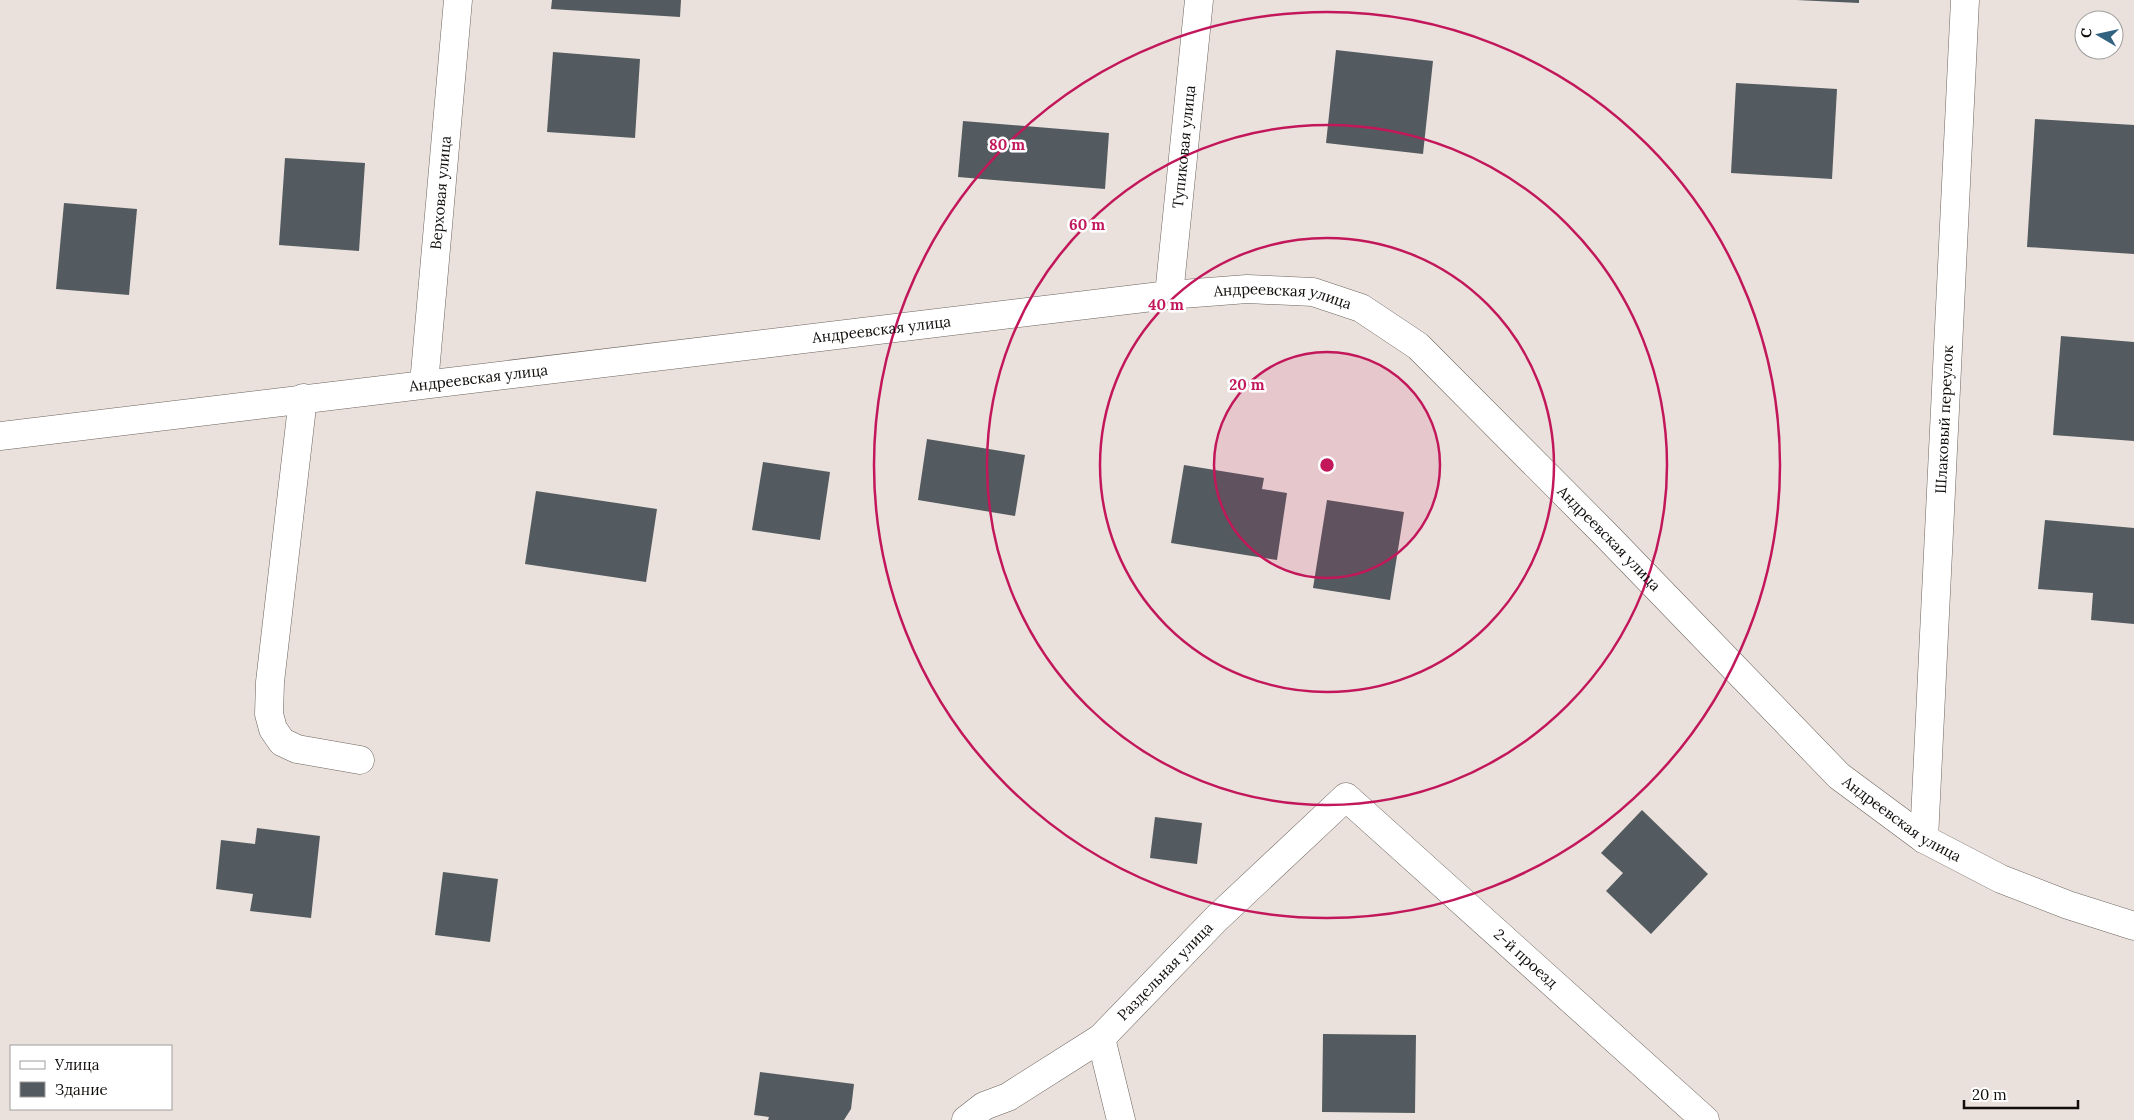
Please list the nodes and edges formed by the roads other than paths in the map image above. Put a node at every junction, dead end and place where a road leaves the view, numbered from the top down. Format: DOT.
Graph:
graph roads {
  1 [pos="458,0"];
  2 [pos="1198,0"];
  3 [pos="1965,0"];
  4 [pos="1169,294"];
  5 [pos="424,384"];
  6 [pos="303,398"];
  7 [pos="0,436"];
  8 [pos="360,760"];
  9 [pos="1346,797"];
  10 [pos="1924,839"];
  11 [pos="2134,926"];
  12 [pos="1101,1038"];
  13 [pos="966,1120"];
  14 [pos="1121,1120"];
  15 [pos="1705,1120"];
  1 -- 5 [label="street, Верховая улица"];
  2 -- 4 [label="street, Тупиковая улица"];
  3 -- 10 [label="street, Шлаковый переулок"];
  4 -- 5 [label="street, Андреевская улица"];
  4 -- 10 [label="street, Андреевская улица"];
  5 -- 6 [label="street, Андреевская улица"];
  6 -- 7 [label="street, Андреевская улица"];
  6 -- 8 [label="street"];
  9 -- 12 [label="street, Раздельная улица"];
  9 -- 15 [label="street, 2-й проезд"];
  10 -- 11 [label="street, Андреевская улица"];
  12 -- 13 [label="street, Раздельная улица"];
  12 -- 14 [label="street"];
}
